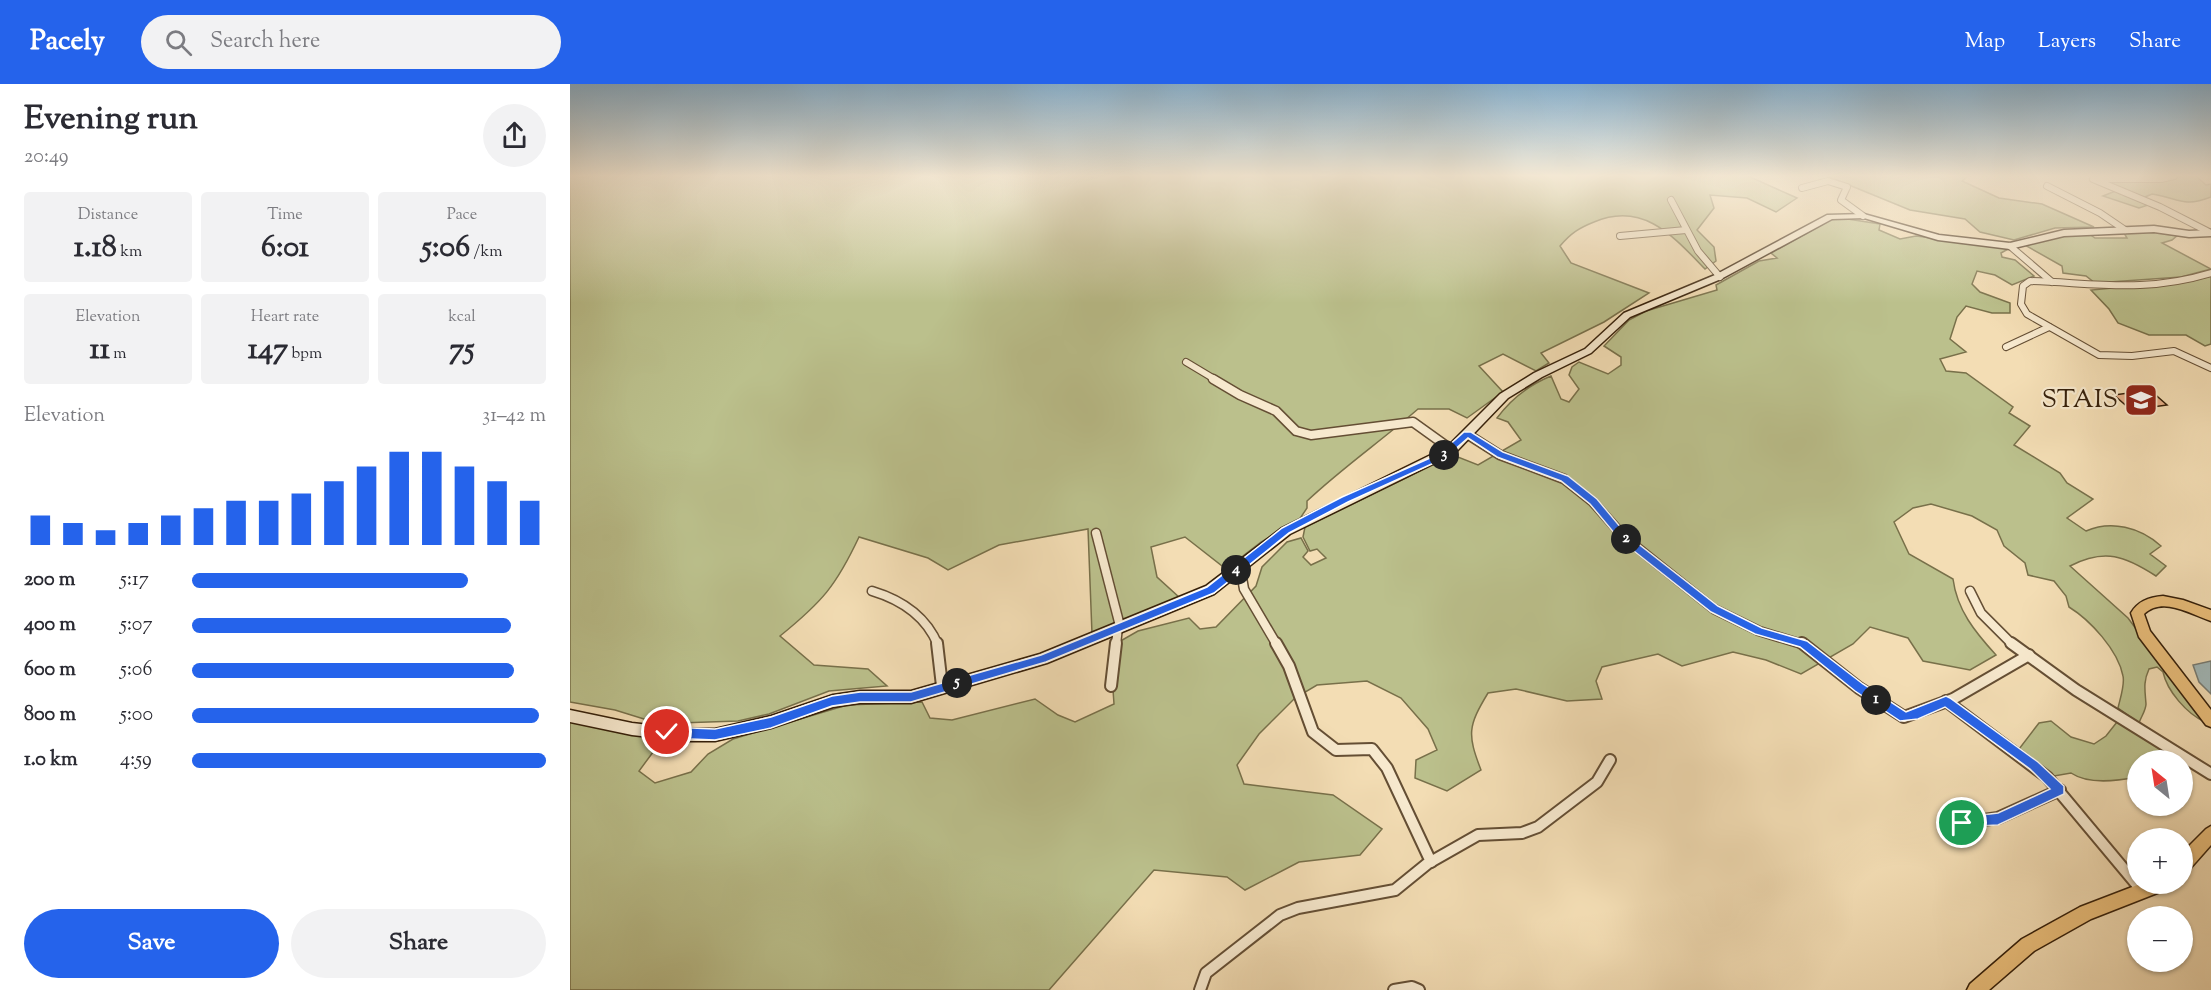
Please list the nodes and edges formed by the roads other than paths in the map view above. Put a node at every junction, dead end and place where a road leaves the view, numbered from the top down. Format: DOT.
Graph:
graph roads {
  1 [pos="1682,218"];
  2 [pos="1833,218"];
  3 [pos="1871,218"];
  4 [pos="2108,218"];
  5 [pos="2182,218"];
  6 [pos="1686,230"];
  7 [pos="2125,230"];
  8 [pos="2211,233"];
  9 [pos="1620,236"];
  10 [pos="2010,246"];
  11 [pos="2211,273"];
  12 [pos="1720,277"];
  13 [pos="2054,283"];
  14 [pos="2049,327"];
  15 [pos="2006,346"];
  16 [pos="1186,362"];
  17 [pos="2211,368"];
  18 [pos="1467,434"];
  19 [pos="1452,450"];
  20 [pos="1096,533"];
  21 [pos="1240,566"];
  22 [pos="872,591"];
  23 [pos="1970,591"];
  24 [pos="2211,616"];
  25 [pos="1119,627"];
  26 [pos="2029,656"];
  27 [pos="942,686"];
  28 [pos="1112,686"];
  29 [pos="1946,701"];
  30 [pos="570,716"];
  31 [pos="2211,721"];
  32 [pos="1610,760"];
  33 [pos="2211,774"];
  34 [pos="2060,790"];
  35 [pos="1962,823"];
  36 [pos="2211,834"];
  37 [pos="2193,853"];
  38 [pos="1431,862"];
  39 [pos="2127,872"];
  40 [pos="2138,894"];
  41 [pos="1200,990"];
  42 [pos="1394,990"];
  43 [pos="1419,990"];
  44 [pos="1976,990"];
  1 -- 6 [label="street"];
  2 -- 12 [label="main road"];
  3 -- 10 [label="main road"];
  4 -- 7 [label="street"];
  5 -- 8 [label="street"];
  6 -- 9 [label="street"];
  6 -- 12 [label="street"];
  7 -- 8 [label="main road"];
  7 -- 10 [label="main road"];
  10 -- 13 [label="street"];
  11 -- 13 [label="street"];
  12 -- 18 [label="main road"];
  13 -- 14 [label="street"];
  14 -- 15 [label="street"];
  14 -- 17 [label="street"];
  16 -- 19 [label="street"];
  18 -- 19 [label="main road"];
  18 -- 29 [label="street"];
  19 -- 21 [label="main road"];
  20 -- 25 [label="street"];
  21 -- 25 [label="main road"];
  21 -- 38 [label="street"];
  22 -- 27 [label="street"];
  23 -- 26 [label="street"];
  24 -- 31 [label="main road"];
  25 -- 27 [label="main road"];
  25 -- 28 [label="street"];
  26 -- 29 [label="street"];
  26 -- 33 [label="street"];
  27 -- 30 [label="main road"];
  29 -- 34 [label="street"];
  32 -- 38 [label="street"];
  34 -- 35 [label="street"];
  34 -- 39 [label="street"];
  36 -- 37 [label="main road"];
  38 -- 41 [label="street"];
  40 -- 44 [label="main road"];
  42 -- 43 [label="street"];
}
